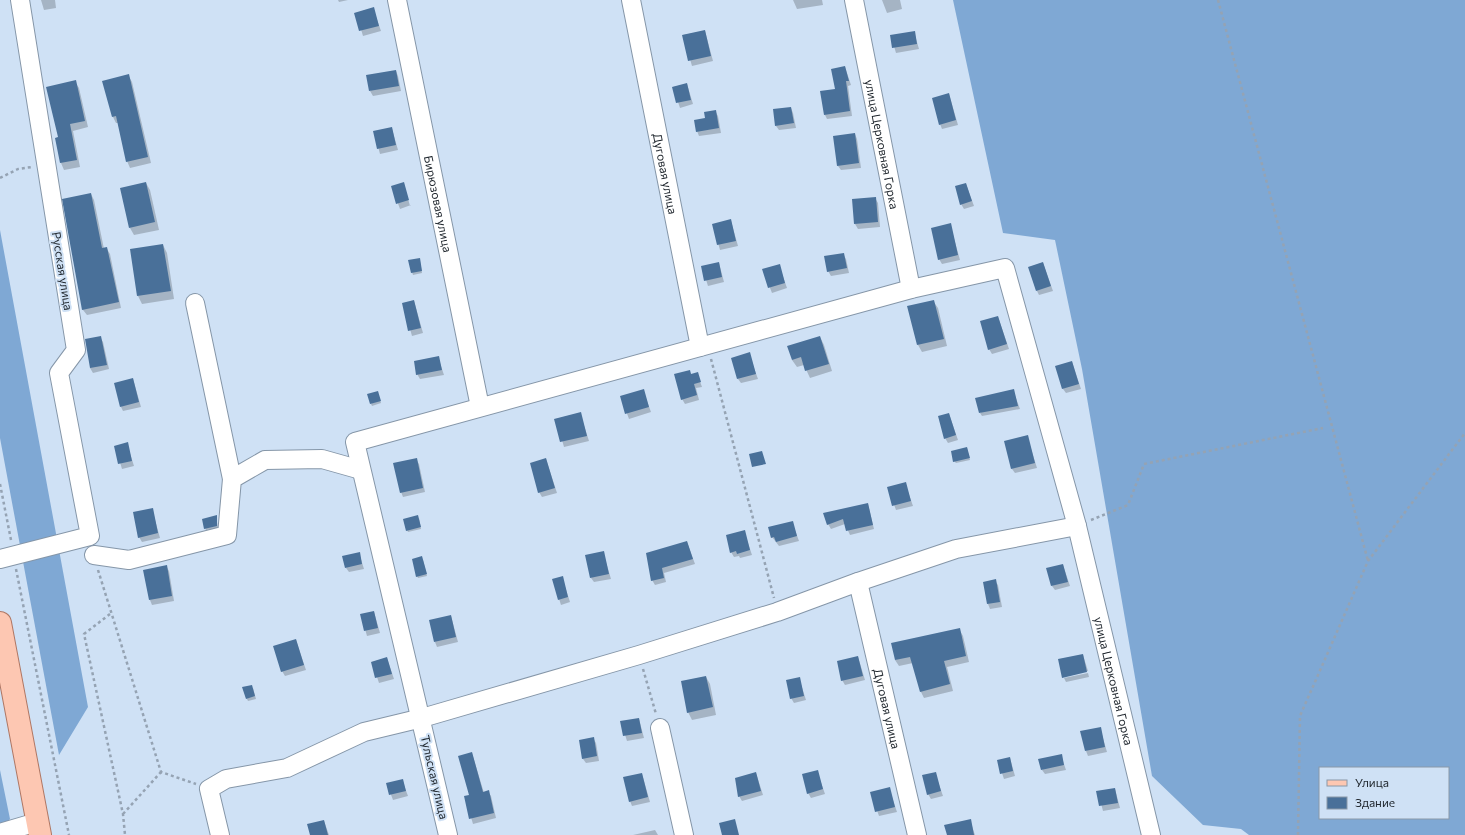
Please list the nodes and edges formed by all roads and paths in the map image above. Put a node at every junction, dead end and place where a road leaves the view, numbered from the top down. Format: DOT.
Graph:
graph roads {
  1 [pos="20,0"];
  2 [pos="397,0"];
  3 [pos="631,0"];
  4 [pos="854,0"];
  5 [pos="1218,0"];
  6 [pos="46,166"];
  7 [pos="0,178"];
  8 [pos="911,289"];
  9 [pos="195,302"];
  10 [pos="704,346"];
  11 [pos="480,407"];
  12 [pos="1323,428"];
  13 [pos="1465,433"];
  14 [pos="361,470"];
  15 [pos="232,479"];
  16 [pos="0,484"];
  17 [pos="1077,526"];
  18 [pos="94,555"];
  19 [pos="7,558"];
  20 [pos="1368,560"];
  21 [pos="858,582"];
  22 [pos="778,612"];
  23 [pos="110,614"];
  24 [pos="0,623"];
  25 [pos="639,655"];
  26 [pos="422,718"];
  27 [pos="660,728"];
  28 [pos="161,772"];
  29 [pos="209,789"];
  30 [pos="123,814"];
  31 [pos="38,828"];
  32 [pos="0,833"];
  33 [pos="69,835"];
  34 [pos="125,835"];
  35 [pos="220,835"];
  36 [pos="448,835"];
  37 [pos="684,835"];
  38 [pos="917,835"];
  39 [pos="1151,835"];
  40 [pos="1298,835"];
  1 -- 6 [label="street, Русская улица"];
  2 -- 11 [label="street, Бирюзовая улица"];
  3 -- 10 [label="street, Дуговая улица"];
  4 -- 8 [label="street, улица Церковная Горка"];
  5 -- 20 [label="path"];
  6 -- 7 [label="path"];
  6 -- 19 [label="street, Русская улица"];
  8 -- 10 [label="street"];
  8 -- 17 [label="street, улица Церковная Горка"];
  9 -- 15 [label="street"];
  10 -- 11 [label="street"];
  10 -- 22 [label="path"];
  11 -- 14 [label="street, Тульская улица"];
  12 -- 17 [label="path"];
  13 -- 20 [label="path"];
  14 -- 15 [label="street"];
  14 -- 26 [label="street, Тульская улица"];
  15 -- 18 [label="street"];
  16 -- 19 [label="path"];
  17 -- 21 [label="street"];
  17 -- 39 [label="street, улица Церковная Горка"];
  18 -- 23 [label="path"];
  19 -- 33 [label="path"];
  20 -- 40 [label="path"];
  21 -- 22 [label="street"];
  21 -- 38 [label="street, Дуговая улица"];
  22 -- 25 [label="street"];
  23 -- 28 [label="path"];
  23 -- 30 [label="path"];
  24 -- 31 [label="main road"];
  25 -- 26 [label="street"];
  25 -- 27 [label="path"];
  26 -- 29 [label="street"];
  26 -- 36 [label="street, Тульская улица"];
  27 -- 37 [label="street"];
  28 -- 29 [label="path"];
  28 -- 30 [label="path"];
  29 -- 35 [label="street"];
  30 -- 34 [label="path"];
  31 -- 32 [label="street"];
}
